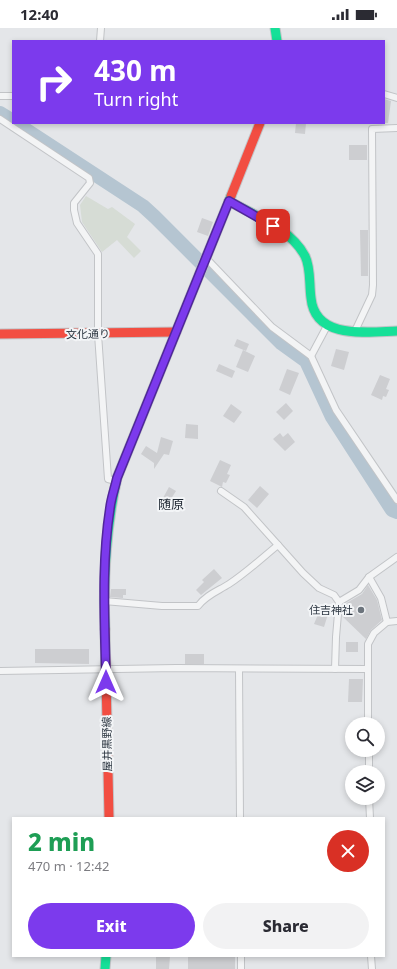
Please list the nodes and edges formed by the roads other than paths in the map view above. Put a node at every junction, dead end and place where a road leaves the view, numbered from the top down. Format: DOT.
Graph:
graph roads {
  1 [pos="101,28"];
  2 [pos="275,28"];
  3 [pos="100,40"];
  4 [pos="277,40"];
  5 [pos="385,94"];
  6 [pos="0,96"];
  7 [pos="12,96"];
  8 [pos="397,98"];
  9 [pos="0,119"];
  10 [pos="260,124"];
  11 [pos="397,128"];
  12 [pos="229,201"];
  13 [pos="206,259"];
  14 [pos="327,326"];
  15 [pos="355,331"];
  16 [pos="397,331"];
  17 [pos="176,332"];
  18 [pos="0,334"];
  19 [pos="98,334"];
  20 [pos="311,356"];
  21 [pos="116,481"];
  22 [pos="221,491"];
  23 [pos="397,500"];
  24 [pos="278,545"];
  25 [pos="397,557"];
  26 [pos="369,577"];
  27 [pos="104,601"];
  28 [pos="339,602"];
  29 [pos="397,621"];
  30 [pos="386,622"];
  31 [pos="335,668"];
  32 [pos="239,669"];
  33 [pos="367,669"];
  34 [pos="106,670"];
  35 [pos="0,671"];
  36 [pos="368,717"];
  37 [pos="369,805"];
  38 [pos="109,817"];
  39 [pos="240,817"];
  40 [pos="370,817"];
  41 [pos="106,957"];
  42 [pos="241,957"];
  43 [pos="372,957"];
  44 [pos="105,969"];
  45 [pos="241,969"];
  46 [pos="372,969"];
  1 -- 3 [label="street"];
  2 -- 4 [label="main road"];
  5 -- 8 [label="street"];
  6 -- 7 [label="street"];
  9 -- 19 [label="street"];
  10 -- 12 [label="main road, 屋井黒野線"];
  11 -- 15 [label="street"];
  12 -- 13 [label="main road, 屋井黒野線"];
  12 -- 14 [label="main road"];
  13 -- 17 [label="main road, 屋井黒野線"];
  13 -- 20 [label="street"];
  14 -- 15 [label="main road"];
  14 -- 20 [label="street"];
  15 -- 16 [label="main road"];
  17 -- 19 [label="main road, 文化通り"];
  17 -- 21 [label="main road, 屋井黒野線"];
  18 -- 19 [label="main road, 文化通り"];
  19 -- 21 [label="street"];
  20 -- 23 [label="street"];
  21 -- 27 [label="main road, 屋井黒野線"];
  22 -- 24 [label="street"];
  24 -- 27 [label="street"];
  24 -- 28 [label="street"];
  25 -- 26 [label="street"];
  26 -- 28 [label="street"];
  26 -- 30 [label="street"];
  27 -- 34 [label="main road, 屋井黒野線"];
  28 -- 31 [label="street"];
  29 -- 30 [label="street"];
  30 -- 33 [label="street"];
  31 -- 32 [label="street"];
  31 -- 33 [label="street"];
  32 -- 34 [label="street"];
  32 -- 39 [label="street"];
  33 -- 36 [label="street"];
  34 -- 35 [label="street"];
  34 -- 38 [label="main road, 屋井黒野線"];
  37 -- 40 [label="street"];
  41 -- 44 [label="main road"];
  42 -- 45 [label="street"];
  43 -- 46 [label="street"];
}
